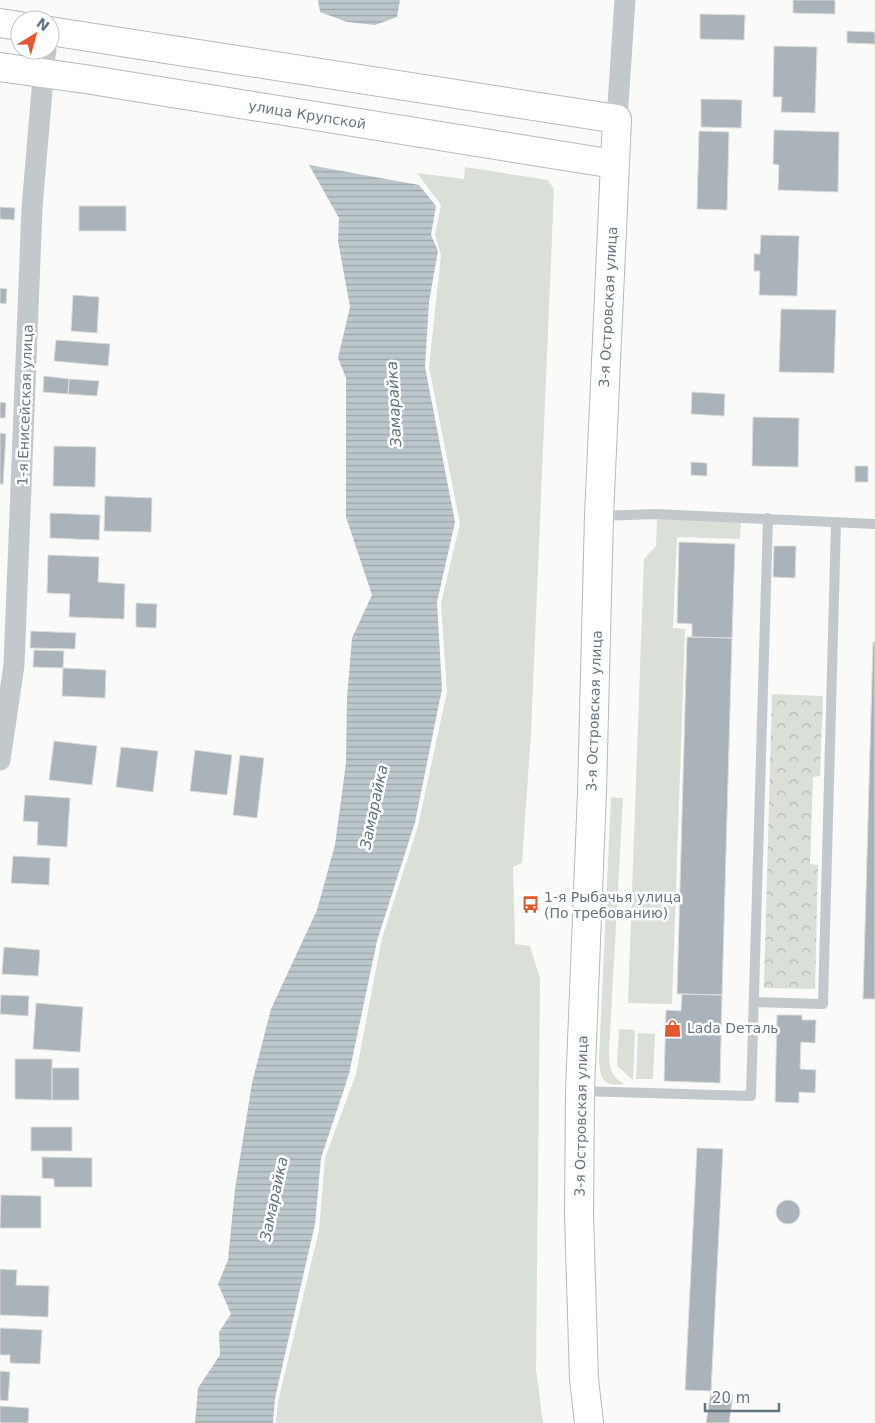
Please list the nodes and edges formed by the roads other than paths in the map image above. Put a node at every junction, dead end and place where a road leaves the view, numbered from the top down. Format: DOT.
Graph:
graph roads {
  1 [pos="625,0"];
  2 [pos="60,33"];
  3 [pos="44,62"];
  4 [pos="0,67"];
  5 [pos="617,119"];
  6 [pos="614,164"];
  7 [pos="599,516"];
  8 [pos="768,518"];
  9 [pos="836,523"];
  10 [pos="875,524"];
  11 [pos="0,760"];
  12 [pos="754,1002"];
  13 [pos="580,1091"];
  14 [pos="589,1423"];
  1 -- 5 [label="street, 3-я Островская улица"];
  2 -- 5 [label="main road"];
  3 -- 4 [label="main road, улица Крупской"];
  3 -- 6 [label="main road, улица Крупской"];
  3 -- 11 [label="street, 1-я Енисейская улица"];
  5 -- 6 [label="main road, 3-я Островская улица"];
  6 -- 7 [label="main road, 3-я Островская улица"];
  7 -- 8 [label="lane"];
  7 -- 13 [label="main road, 3-я Островская улица"];
  8 -- 9 [label="lane"];
  8 -- 12 [label="lane"];
  9 -- 10 [label="lane"];
  9 -- 12 [label="lane"];
  12 -- 13 [label="lane"];
  13 -- 14 [label="main road, 3-я Островская улица"];
}
